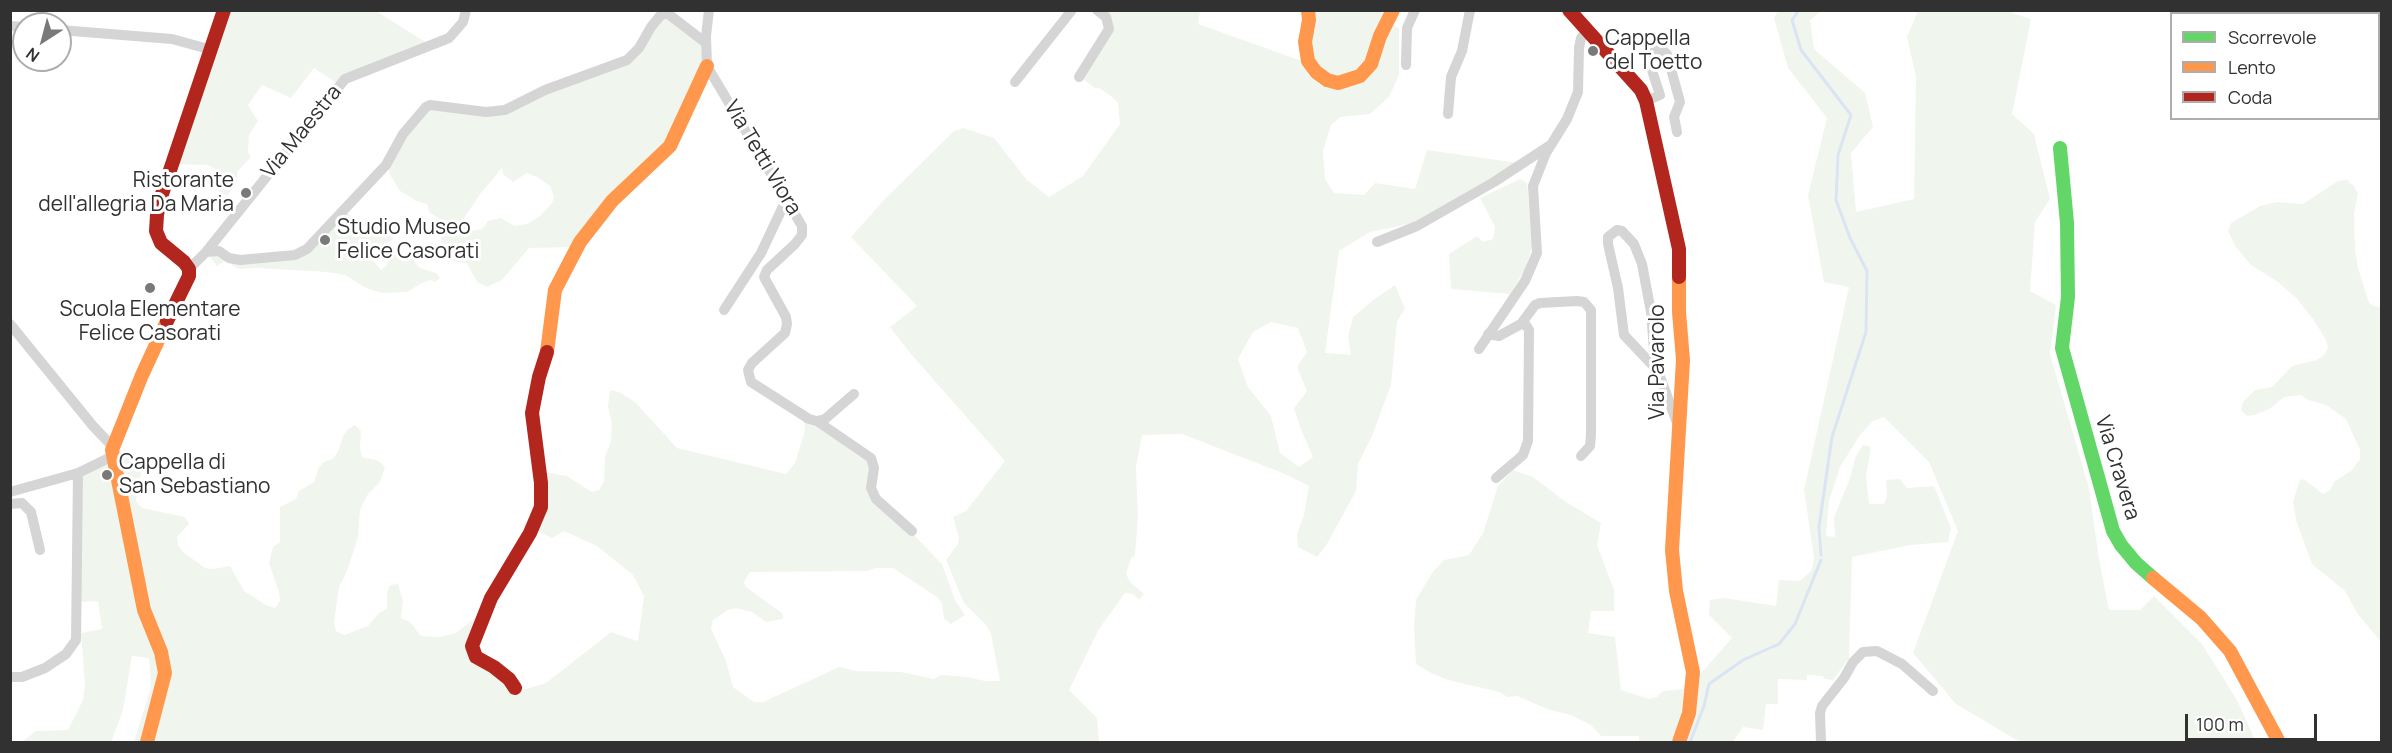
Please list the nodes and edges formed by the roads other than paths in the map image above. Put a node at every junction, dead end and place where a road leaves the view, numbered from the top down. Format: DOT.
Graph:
graph roads {
  1 [pos="224,10"];
  2 [pos="466,10"];
  3 [pos="709,10"];
  4 [pos="1072,10"];
  5 [pos="1097,10"];
  6 [pos="1308,10"];
  7 [pos="1393,10"];
  8 [pos="1415,10"];
  9 [pos="1470,10"];
  10 [pos="1569,10"];
  11 [pos="1588,30"];
  12 [pos="72,31"];
  13 [pos="706,43"];
  14 [pos="213,50"];
  15 [pos="1406,65"];
  16 [pos="707,66"];
  17 [pos="1079,77"];
  18 [pos="1015,82"];
  19 [pos="1646,101"];
  20 [pos="1448,114"];
  21 [pos="1677,132"];
  22 [pos="1551,144"];
  23 [pos="2060,148"];
  24 [pos="787,198"];
  25 [pos="1377,242"];
  26 [pos="206,252"];
  27 [pos="189,269"];
  28 [pos="724,310"];
  29 [pos="10,324"];
  30 [pos="1521,324"];
  31 [pos="1488,334"];
  32 [pos="1479,349"];
  33 [pos="1659,371"];
  34 [pos="854,394"];
  35 [pos="817,421"];
  36 [pos="1679,429"];
  37 [pos="109,455"];
  38 [pos="1581,456"];
  39 [pos="78,473"];
  40 [pos="1496,478"];
  41 [pos="10,492"];
  42 [pos="10,504"];
  43 [pos="912,531"];
  44 [pos="39,550"];
  45 [pos="10,677"];
  46 [pos="515,688"];
  47 [pos="1933,691"];
  48 [pos="147,742"];
  49 [pos="1679,742"];
  50 [pos="1821,742"];
  51 [pos="2279,742"];
  1 -- 14 [label="street"];
  2 -- 26 [label="street, Via Maestra"];
  3 -- 13 [label="street"];
  4 -- 18 [label="street"];
  5 -- 17 [label="street"];
  6 -- 7 [label="street"];
  8 -- 15 [label="street"];
  9 -- 20 [label="street"];
  10 -- 11 [label="street, Via Pavarolo"];
  11 -- 19 [label="street, Via Pavarolo"];
  11 -- 22 [label="street"];
  12 -- 14 [label="street"];
  13 -- 16 [label="street"];
  13 -- 26 [label="street"];
  14 -- 27 [label="street"];
  16 -- 24 [label="street, Via Tetti Viora"];
  16 -- 46 [label="street"];
  19 -- 21 [label="street"];
  19 -- 36 [label="street, Via Pavarolo"];
  22 -- 25 [label="street"];
  22 -- 31 [label="street"];
  23 -- 51 [label="street, Via Cravera"];
  24 -- 28 [label="street"];
  24 -- 35 [label="street, Via Tetti Viora"];
  26 -- 27 [label="street, Via Maestra"];
  27 -- 37 [label="street"];
  29 -- 37 [label="street"];
  30 -- 31 [label="street"];
  30 -- 38 [label="street"];
  30 -- 40 [label="street"];
  31 -- 32 [label="street"];
  33 -- 33 [label="street"];
  33 -- 36 [label="street"];
  34 -- 35 [label="street"];
  35 -- 43 [label="street"];
  36 -- 49 [label="street, Via Pavarolo"];
  37 -- 39 [label="street"];
  37 -- 48 [label="street"];
  39 -- 41 [label="street"];
  39 -- 45 [label="street"];
  42 -- 44 [label="street"];
  47 -- 50 [label="street"];
}
